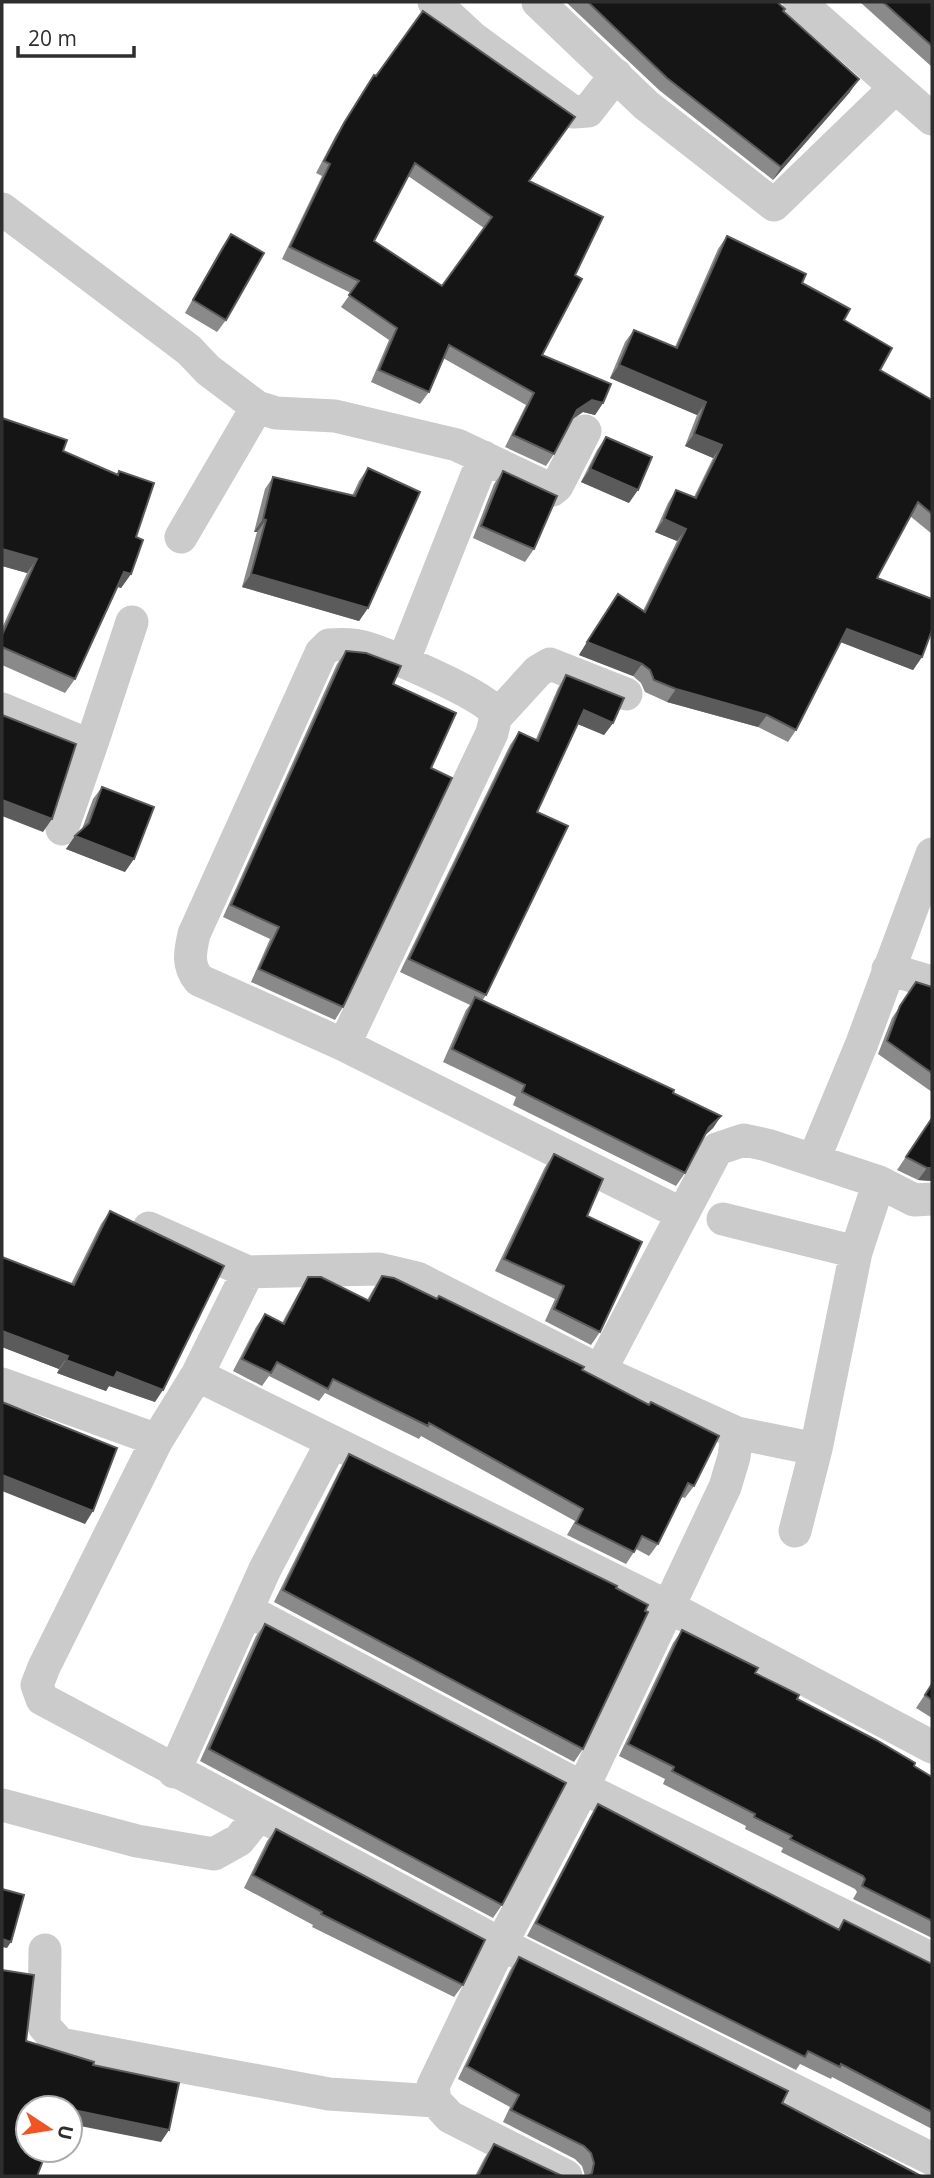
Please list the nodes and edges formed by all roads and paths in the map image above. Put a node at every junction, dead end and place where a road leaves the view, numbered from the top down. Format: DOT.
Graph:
graph roads {
  1 [pos="434,2"];
  2 [pos="538,2"];
  3 [pos="799,2"];
  4 [pos="616,75"];
  5 [pos="895,88"];
  6 [pos="932,119"];
  7 [pos="2,209"];
  8 [pos="257,407"];
  9 [pos="585,431"];
  10 [pos="484,457"];
  11 [pos="181,537"];
  12 [pos="132,622"];
  13 [pos="403,662"];
  14 [pos="626,694"];
  15 [pos="2,709"];
  16 [pos="495,718"];
  17 [pos="91,746"];
  18 [pos="62,830"];
  19 [pos="932,854"];
  20 [pos="888,968"];
  21 [pos="932,982"];
  22 [pos="344,1045"];
  23 [pos="814,1159"];
  24 [pos="879,1182"];
  25 [pos="932,1199"];
  26 [pos="682,1214"];
  27 [pos="723,1219"];
  28 [pos="149,1228"];
  29 [pos="856,1252"];
  30 [pos="248,1272"];
  31 [pos="600,1371"];
  32 [pos="197,1375"];
  33 [pos="2,1384"];
  34 [pos="737,1433"];
  35 [pos="157,1440"];
  36 [pos="332,1442"];
  37 [pos="816,1449"];
  38 [pos="795,1531"];
  39 [pos="669,1607"];
  40 [pos="247,1610"];
  41 [pos="932,1747"];
  42 [pos="174,1772"];
  43 [pos="583,1788"];
  44 [pos="2,1805"];
  45 [pos="258,1816"];
  46 [pos="501,1944"];
  47 [pos="46,1950"];
  48 [pos="932,1959"];
  49 [pos="435,2101"];
  50 [pos="932,2159"];
  51 [pos="566,2176"];
  1 -- 4 [label="street"];
  2 -- 4 [label="street"];
  3 -- 5 [label="street"];
  4 -- 5 [label="street"];
  5 -- 6 [label="street"];
  7 -- 8 [label="street"];
  8 -- 10 [label="street"];
  8 -- 11 [label="street"];
  9 -- 10 [label="street"];
  10 -- 13 [label="street"];
  12 -- 17 [label="street"];
  13 -- 16 [label="street"];
  13 -- 22 [label="street"];
  14 -- 16 [label="street"];
  15 -- 17 [label="street"];
  16 -- 22 [label="street"];
  17 -- 18 [label="street"];
  19 -- 20 [label="street"];
  20 -- 21 [label="street"];
  20 -- 23 [label="street"];
  22 -- 26 [label="street"];
  23 -- 24 [label="street"];
  23 -- 26 [label="street"];
  24 -- 25 [label="street"];
  24 -- 29 [label="street"];
  26 -- 31 [label="street"];
  27 -- 29 [label="street"];
  28 -- 30 [label="street"];
  29 -- 37 [label="street"];
  30 -- 31 [label="street"];
  30 -- 32 [label="street"];
  31 -- 34 [label="street"];
  32 -- 35 [label="street"];
  32 -- 36 [label="street"];
  33 -- 35 [label="street"];
  34 -- 37 [label="street"];
  34 -- 39 [label="street"];
  35 -- 42 [label="street"];
  36 -- 39 [label="street"];
  36 -- 40 [label="street"];
  37 -- 38 [label="street"];
  39 -- 41 [label="street"];
  39 -- 43 [label="street"];
  40 -- 42 [label="street"];
  40 -- 43 [label="street"];
  42 -- 45 [label="street"];
  43 -- 46 [label="street"];
  43 -- 48 [label="street"];
  44 -- 45 [label="street"];
  45 -- 46 [label="street"];
  46 -- 49 [label="street"];
  46 -- 50 [label="street"];
  47 -- 49 [label="street"];
  49 -- 51 [label="street"];
}
